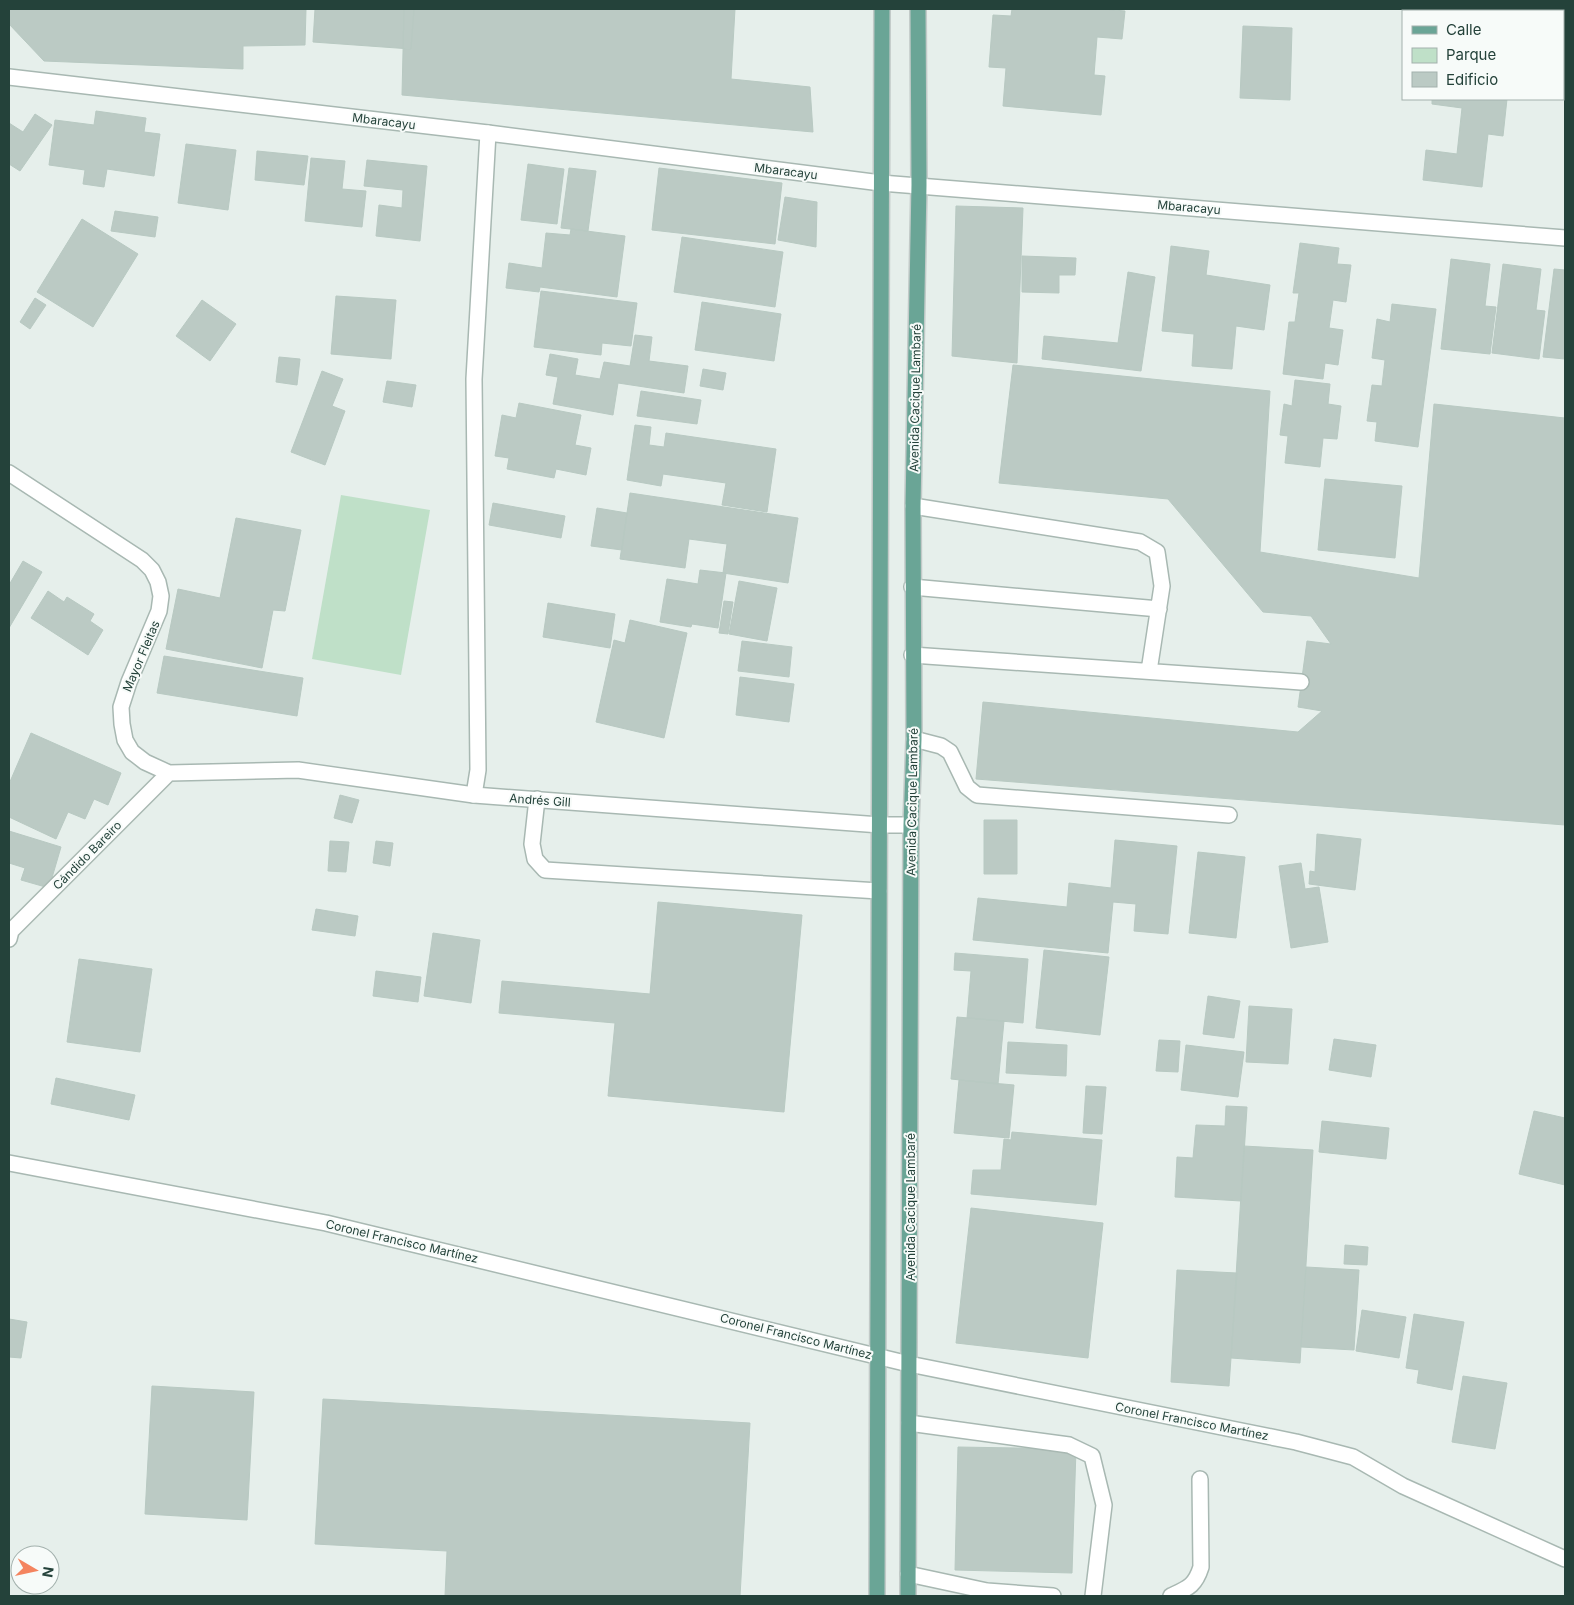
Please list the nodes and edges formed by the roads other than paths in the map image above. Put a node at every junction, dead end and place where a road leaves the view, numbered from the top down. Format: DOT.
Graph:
graph roads {
  1 [pos="882,9"];
  2 [pos="918,9"];
  3 [pos="9,76"];
  4 [pos="488,134"];
  5 [pos="881,182"];
  6 [pos="919,185"];
  7 [pos="1565,238"];
  8 [pos="9,473"];
  9 [pos="913,506"];
  10 [pos="912,587"];
  11 [pos="1158,609"];
  12 [pos="912,655"];
  13 [pos="1149,671"];
  14 [pos="1301,682"];
  15 [pos="914,739"];
  16 [pos="169,773"];
  17 [pos="474,795"];
  18 [pos="537,800"];
  19 [pos="1229,816"];
  20 [pos="880,825"];
  21 [pos="912,825"];
  22 [pos="879,891"];
  23 [pos="9,933"];
  24 [pos="9,1163"];
  25 [pos="878,1356"];
  26 [pos="909,1364"];
  27 [pos="909,1423"];
  28 [pos="1200,1478"];
  29 [pos="1565,1559"];
  30 [pos="908,1574"];
  31 [pos="877,1596"];
  32 [pos="908,1596"];
  33 [pos="1053,1596"];
  34 [pos="1093,1596"];
  35 [pos="1171,1596"];
  1 -- 5 [label="main road"];
  2 -- 6 [label="main road, Avenida Cacique Lambaré"];
  3 -- 4 [label="street, Mbaracayu"];
  4 -- 5 [label="street, Mbaracayu"];
  4 -- 17 [label="street"];
  5 -- 6 [label="street, Mbaracayu"];
  5 -- 20 [label="main road"];
  6 -- 7 [label="street, Mbaracayu"];
  6 -- 9 [label="main road, Avenida Cacique Lambaré"];
  8 -- 16 [label="street, Mayor Fleitas"];
  9 -- 10 [label="main road, Avenida Cacique Lambaré"];
  9 -- 11 [label="street"];
  10 -- 11 [label="street"];
  10 -- 12 [label="main road, Avenida Cacique Lambaré"];
  11 -- 13 [label="street"];
  12 -- 13 [label="street"];
  12 -- 15 [label="main road, Avenida Cacique Lambaré"];
  13 -- 14 [label="street"];
  15 -- 19 [label="street"];
  15 -- 21 [label="main road, Avenida Cacique Lambaré"];
  16 -- 17 [label="street, Andrés Gill"];
  16 -- 23 [label="street, Cándido Bareiro"];
  17 -- 18 [label="street, Andrés Gill"];
  18 -- 20 [label="street, Andrés Gill"];
  18 -- 22 [label="street"];
  20 -- 21 [label="street, Andrés Gill"];
  20 -- 22 [label="main road"];
  21 -- 26 [label="main road, Avenida Cacique Lambaré"];
  22 -- 25 [label="main road"];
  24 -- 25 [label="street, Coronel Francisco Martínez"];
  25 -- 26 [label="street, Coronel Francisco Martínez"];
  25 -- 31 [label="main road"];
  26 -- 27 [label="main road, Avenida Cacique Lambaré"];
  26 -- 29 [label="street, Coronel Francisco Martínez"];
  27 -- 30 [label="main road, Avenida Cacique Lambaré"];
  27 -- 34 [label="street"];
  28 -- 35 [label="street"];
  30 -- 32 [label="main road, Avenida Cacique Lambaré"];
  30 -- 33 [label="street"];
}
